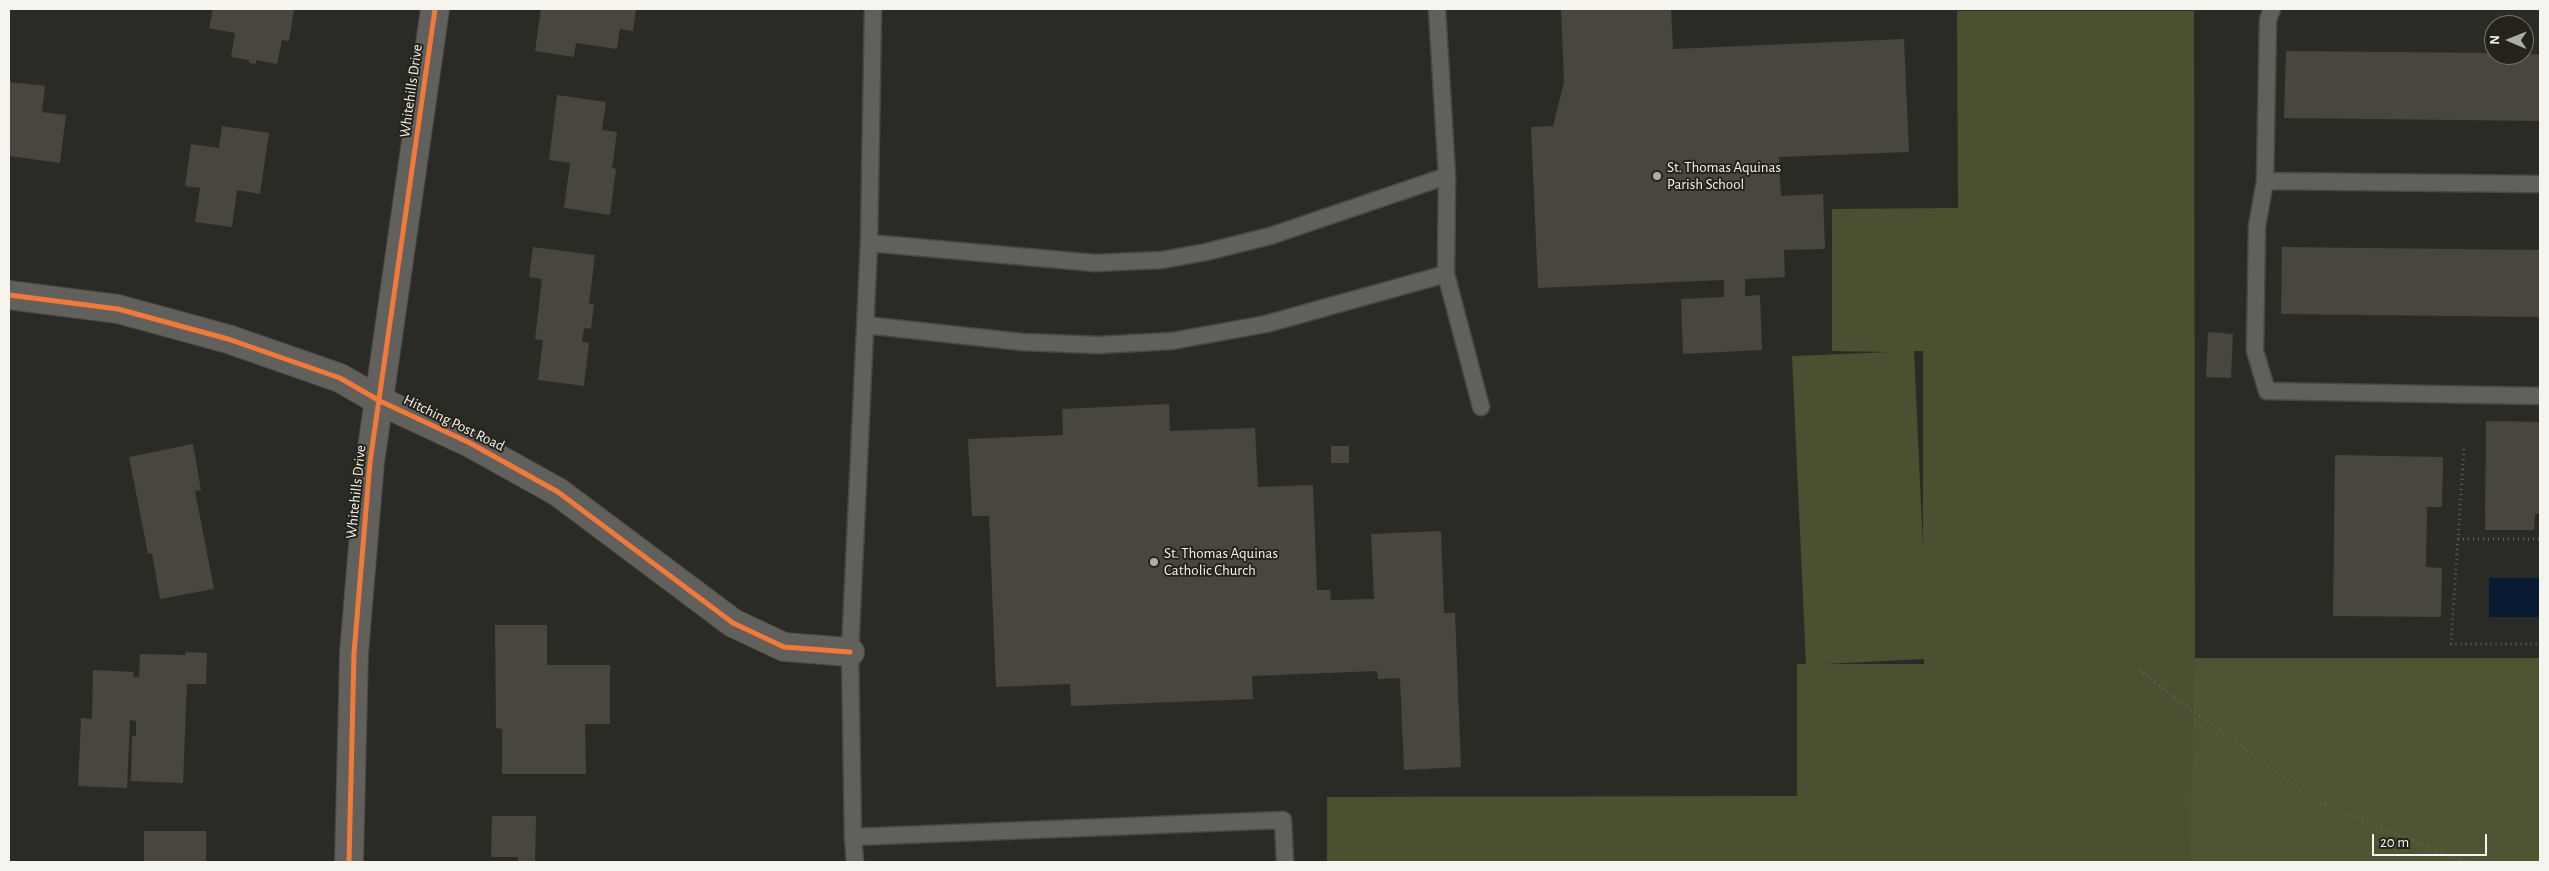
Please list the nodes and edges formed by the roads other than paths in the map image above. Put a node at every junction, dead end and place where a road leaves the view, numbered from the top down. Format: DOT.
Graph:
graph roads {
  1 [pos="435,9"];
  2 [pos="873,9"];
  3 [pos="1437,9"];
  4 [pos="2272,9"];
  5 [pos="1447,176"];
  6 [pos="2265,181"];
  7 [pos="2540,184"];
  8 [pos="869,243"];
  9 [pos="1446,274"];
  10 [pos="9,295"];
  11 [pos="865,325"];
  12 [pos="2540,396"];
  13 [pos="380,401"];
  14 [pos="1481,407"];
  15 [pos="850,652"];
  16 [pos="853,838"];
  17 [pos="349,862"];
  18 [pos="855,862"];
  19 [pos="1285,862"];
  1 -- 13 [label="street, Whitehills Drive"];
  2 -- 8 [label="lane"];
  3 -- 5 [label="lane"];
  4 -- 6 [label="lane"];
  5 -- 8 [label="lane"];
  5 -- 9 [label="lane"];
  6 -- 7 [label="lane"];
  6 -- 12 [label="lane"];
  8 -- 11 [label="lane"];
  9 -- 11 [label="lane"];
  9 -- 14 [label="lane"];
  10 -- 13 [label="street, Hitching Post Road"];
  11 -- 15 [label="lane"];
  13 -- 15 [label="street, Hitching Post Road"];
  13 -- 17 [label="street, Whitehills Drive"];
  15 -- 16 [label="lane"];
  16 -- 18 [label="lane"];
  16 -- 19 [label="lane"];
}
